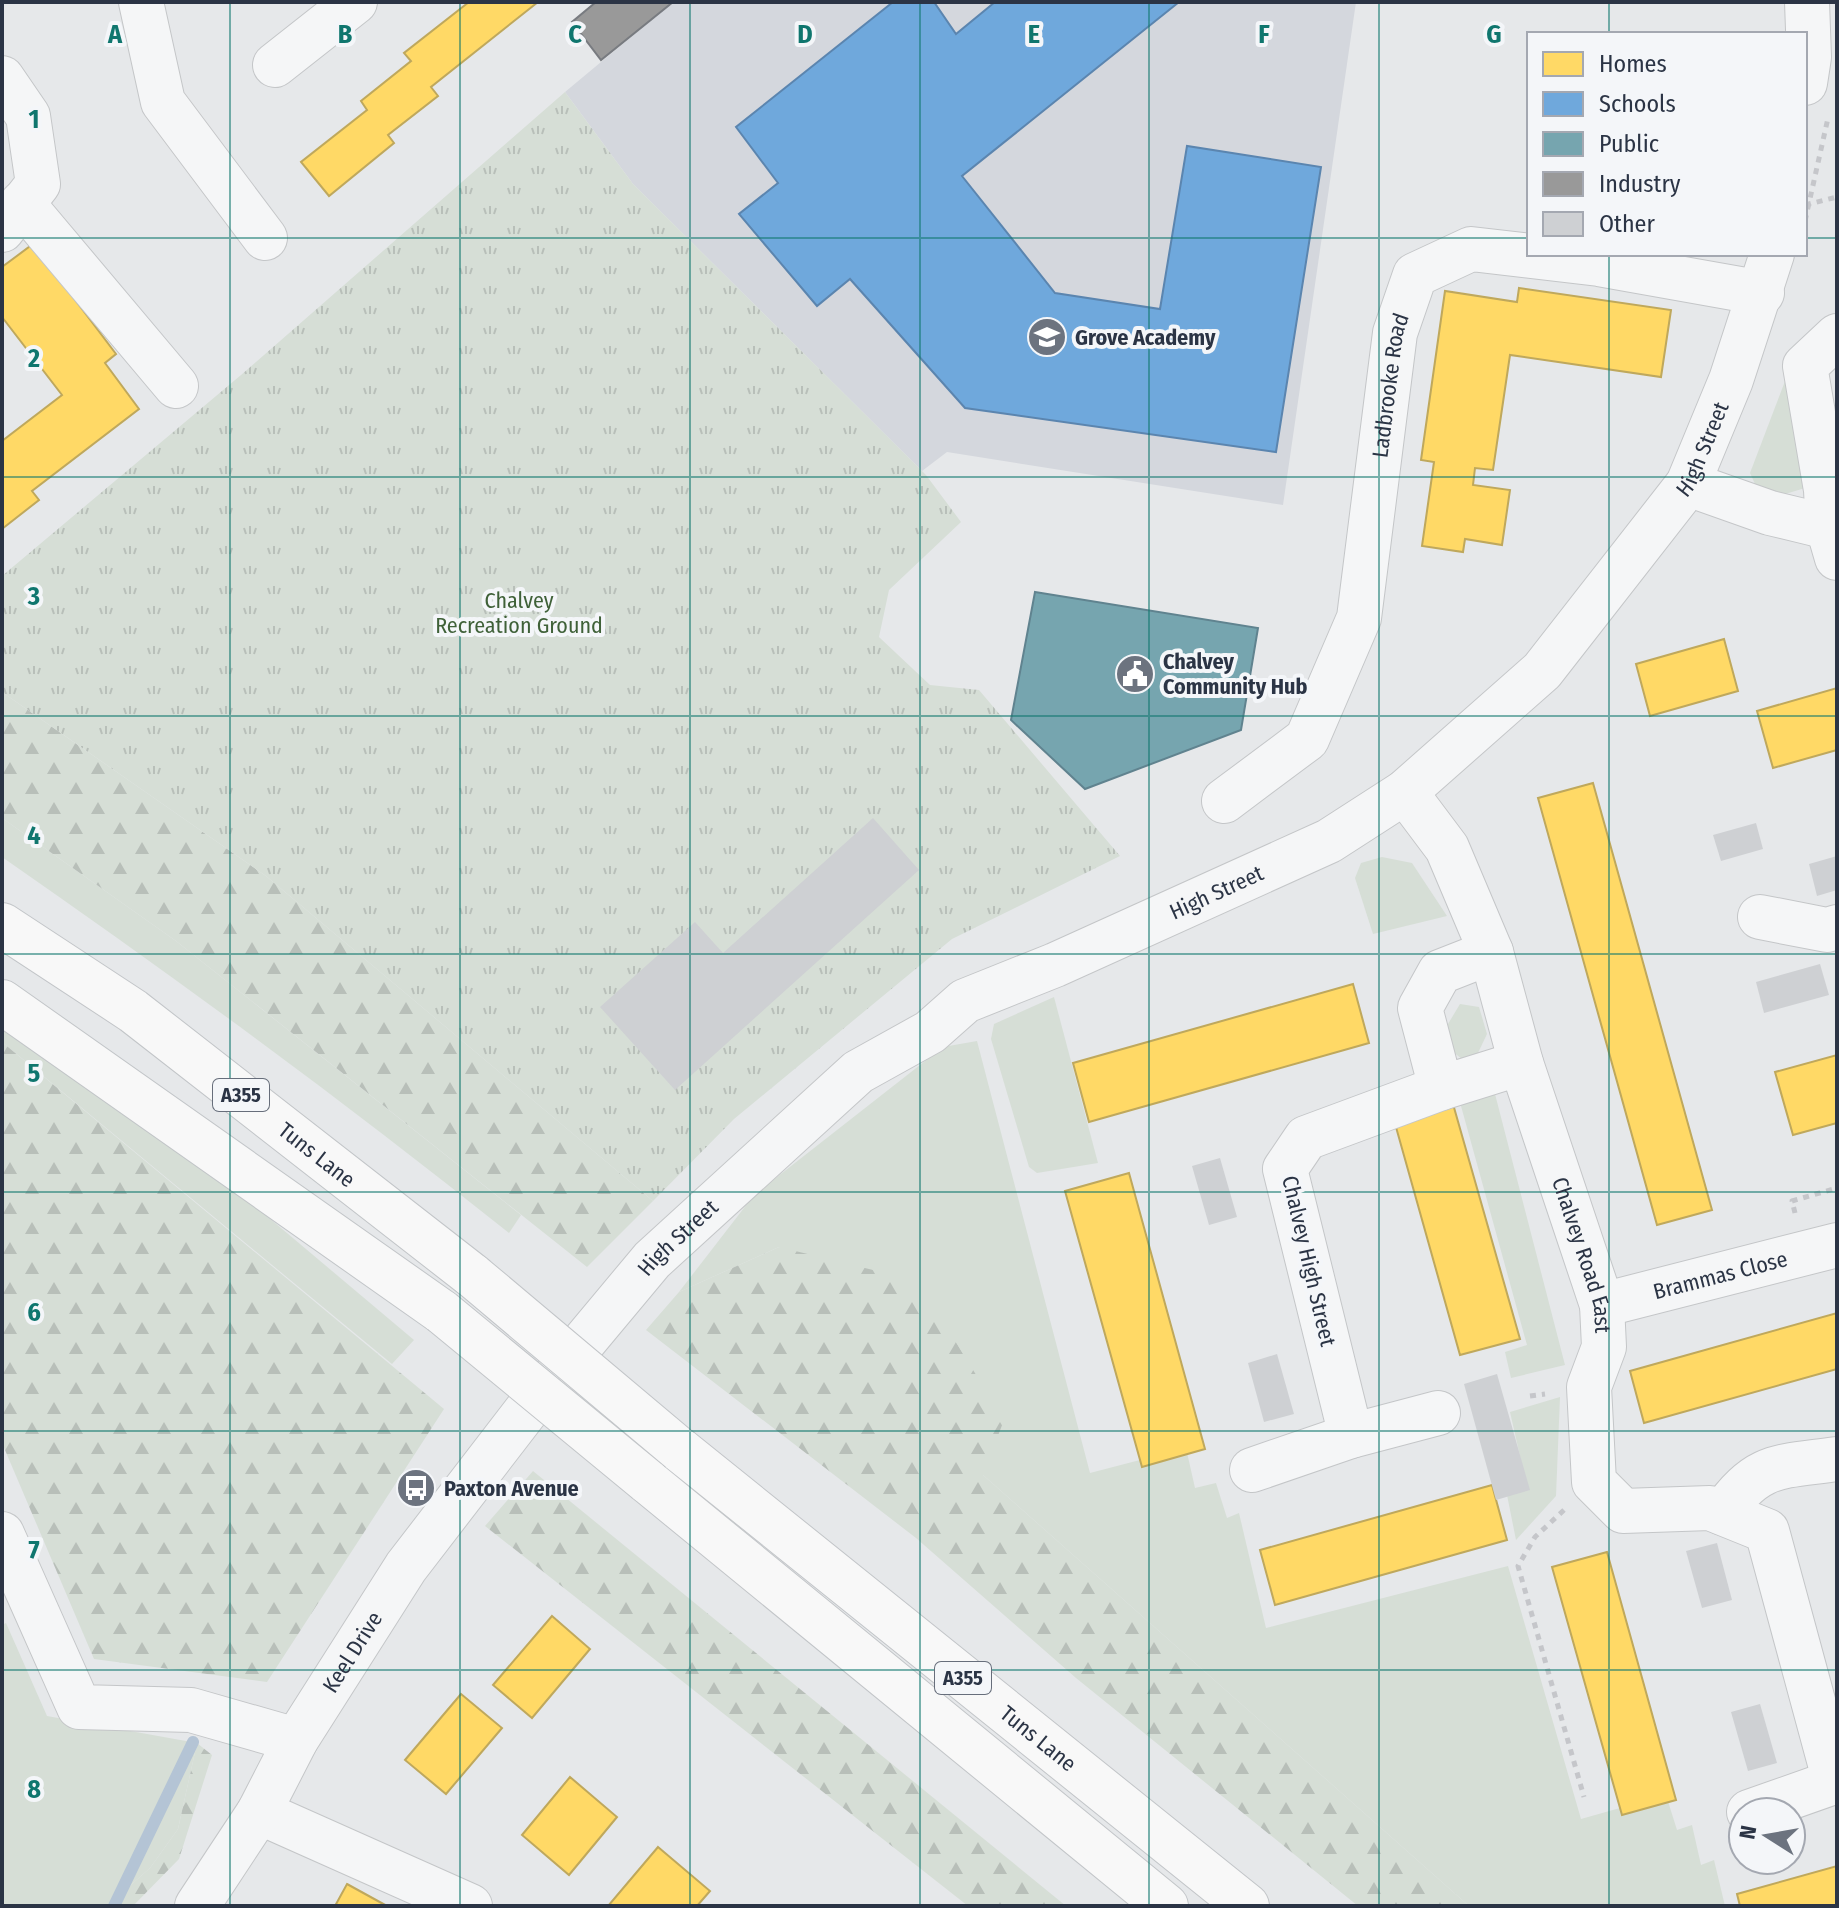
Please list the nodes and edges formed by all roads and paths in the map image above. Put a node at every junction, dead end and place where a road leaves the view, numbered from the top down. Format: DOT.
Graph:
graph roads {
  1 [pos="141,2"];
  2 [pos="355,2"];
  3 [pos="1807,2"];
  4 [pos="274,65"];
  5 [pos="1807,70"];
  6 [pos="2,78"];
  7 [pos="1837,197"];
  8 [pos="1807,204"];
  9 [pos="12,217"];
  10 [pos="265,238"];
  11 [pos="1527,256"];
  12 [pos="1531,256"];
  13 [pos="1767,273"];
  14 [pos="1837,336"];
  15 [pos="176,386"];
  16 [pos="1688,484"];
  17 [pos="1832,516"];
  18 [pos="1405,792"];
  19 [pos="1224,801"];
  20 [pos="1760,917"];
  21 [pos="2,925"];
  22 [pos="1837,927"];
  23 [pos="1491,952"];
  24 [pos="2,1002"];
  25 [pos="1521,1063"];
  26 [pos="1441,1088"];
  27 [pos="1837,1245"];
  28 [pos="1602,1305"];
  29 [pos="526,1411"];
  30 [pos="1438,1413"];
  31 [pos="1351,1436"];
  32 [pos="1837,1459"];
  33 [pos="1252,1470"];
  34 [pos="1594,1482"];
  35 [pos="1723,1513"];
  36 [pos="2,1534"];
  37 [pos="296,1740"];
  38 [pos="1836,1781"];
  39 [pos="1794,1796"];
  40 [pos="1584,1797"];
  41 [pos="259,1812"];
  42 [pos="197,1906"];
  43 [pos="470,1906"];
  44 [pos="1166,1906"];
  45 [pos="1247,1906"];
  1 -- 10 [label="street"];
  2 -- 4 [label="street"];
  3 -- 5 [label="street"];
  6 -- 9 [label="street"];
  7 -- 8 [label="path"];
  9 -- 15 [label="street"];
  11 -- 19 [label="street, Ladbrooke Road"];
  12 -- 13 [label="street, Ladbrooke Road"];
  13 -- 16 [label="street, High Street"];
  14 -- 17 [label="street"];
  16 -- 17 [label="street"];
  16 -- 18 [label="street, High Street"];
  18 -- 23 [label="street, Chalvey Road East"];
  18 -- 29 [label="street, High Street"];
  20 -- 22 [label="street"];
  21 -- 45 [label="main road, Tuns Lane / A355, bridge"];
  23 -- 25 [label="street, Chalvey Road East"];
  23 -- 26 [label="street"];
  24 -- 44 [label="main road, A355, bridge"];
  25 -- 26 [label="street"];
  25 -- 28 [label="street, Chalvey Road East"];
  26 -- 31 [label="street, Chalvey High Street"];
  27 -- 28 [label="street, Brammas Close"];
  28 -- 34 [label="street, Chalvey Road East"];
  29 -- 37 [label="street, Keel Drive"];
  30 -- 31 [label="street"];
  31 -- 33 [label="street"];
  32 -- 35 [label="street"];
  34 -- 35 [label="street"];
  34 -- 40 [label="path"];
  35 -- 38 [label="street"];
  36 -- 37 [label="street"];
  37 -- 41 [label="street, Keel Drive"];
  38 -- 39 [label="street"];
  41 -- 42 [label="street, Keel Drive"];
  41 -- 43 [label="street"];
}
